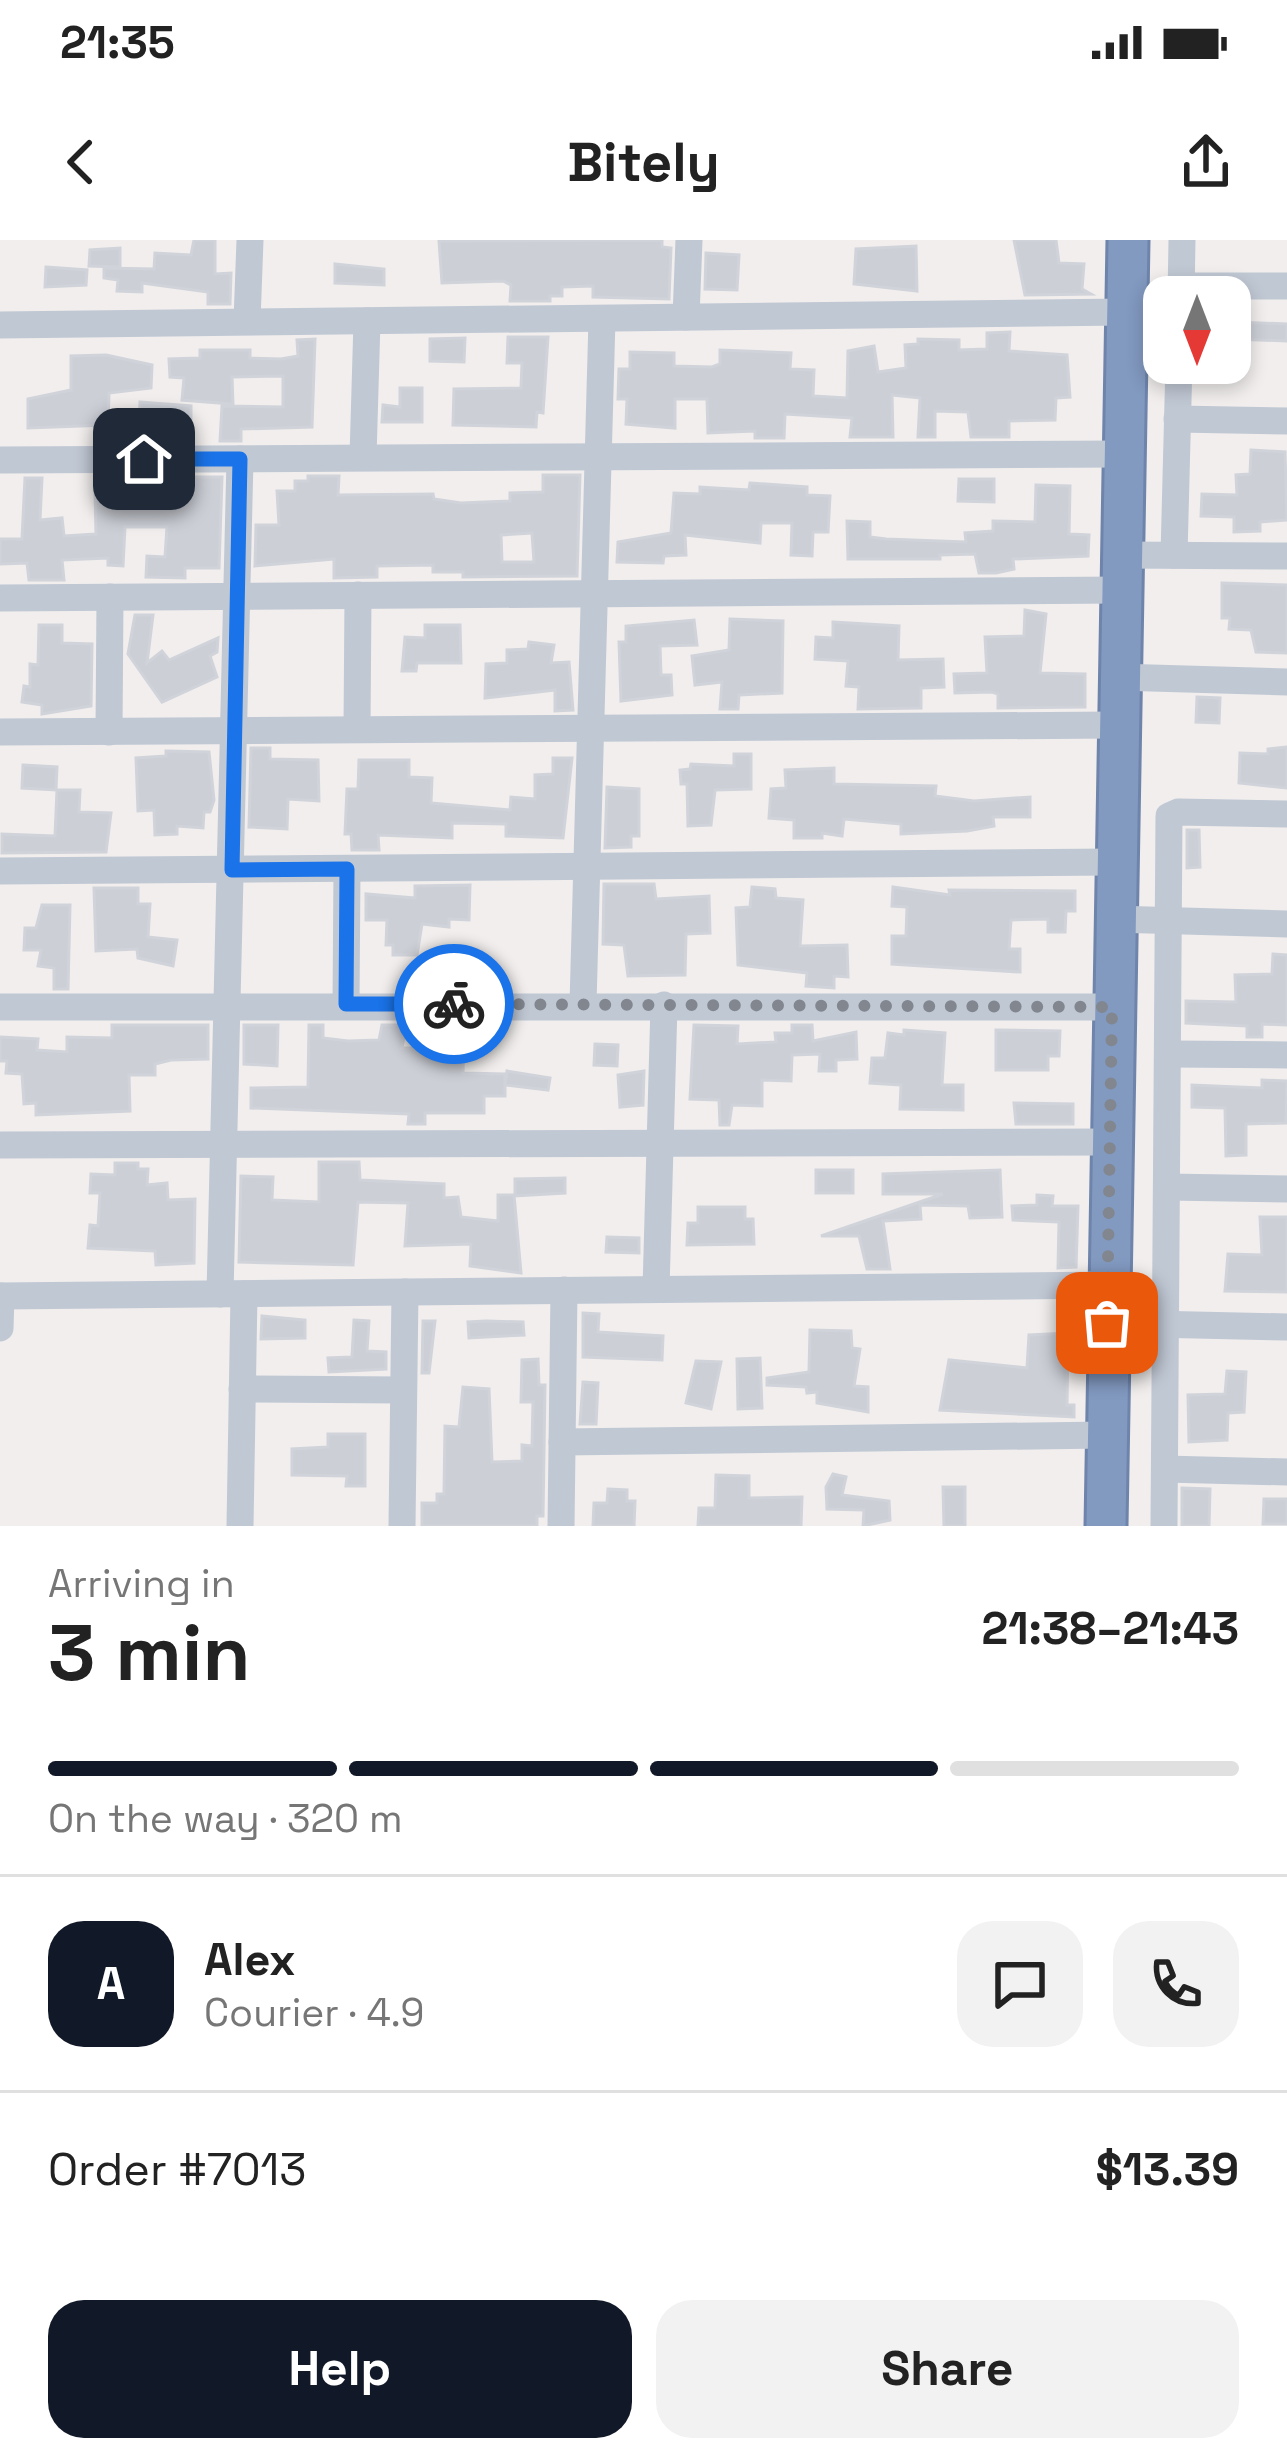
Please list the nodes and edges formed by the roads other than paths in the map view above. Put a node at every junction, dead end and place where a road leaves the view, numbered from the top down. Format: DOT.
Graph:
graph roads {
  1 [pos="250,240"];
  2 [pos="689,240"];
  3 [pos="1129,240"];
  4 [pos="1182,240"];
  5 [pos="1182,276"];
  6 [pos="1287,286"];
  7 [pos="1251,288"];
  8 [pos="1126,312"];
  9 [pos="686,317"];
  10 [pos="602,319"];
  11 [pos="367,321"];
  12 [pos="247,322"];
  13 [pos="0,325"];
  14 [pos="1178,384"];
  15 [pos="1177,419"];
  16 [pos="1287,421"];
  17 [pos="599,454"];
  18 [pos="1124,454"];
  19 [pos="363,458"];
  20 [pos="240,459"];
  21 [pos="0,460"];
  22 [pos="1174,555"];
  23 [pos="1287,556"];
  24 [pos="1122,572"];
  25 [pos="595,592"];
  26 [pos="358,596"];
  27 [pos="110,597"];
  28 [pos="238,597"];
  29 [pos="0,598"];
  30 [pos="1117,677"];
  31 [pos="1287,682"];
  32 [pos="592,724"];
  33 [pos="1116,725"];
  34 [pos="357,729"];
  35 [pos="236,731"];
  36 [pos="0,732"];
  37 [pos="110,732"];
  38 [pos="1287,814"];
  39 [pos="1114,862"];
  40 [pos="587,866"];
  41 [pos="347,869"];
  42 [pos="232,870"];
  43 [pos="0,871"];
  44 [pos="1113,919"];
  45 [pos="1169,920"];
  46 [pos="1287,924"];
  47 [pos="227,1004"];
  48 [pos="346,1004"];
  49 [pos="583,1004"];
  50 [pos="664,1005"];
  51 [pos="0,1007"];
  52 [pos="1112,1007"];
  53 [pos="1170,1054"];
  54 [pos="1287,1055"];
  55 [pos="659,1141"];
  56 [pos="1110,1142"];
  57 [pos="0,1144"];
  58 [pos="223,1144"];
  59 [pos="1168,1187"];
  60 [pos="1287,1189"];
  61 [pos="656,1288"];
  62 [pos="565,1290"];
  63 [pos="405,1292"];
  64 [pos="232,1294"];
  65 [pos="0,1296"];
  66 [pos="1107,1304"];
  67 [pos="1166,1324"];
  68 [pos="1287,1327"];
  69 [pos="0,1328"];
  70 [pos="242,1389"];
  71 [pos="403,1390"];
  72 [pos="1105,1436"];
  73 [pos="562,1442"];
  74 [pos="1165,1469"];
  75 [pos="1287,1472"];
  76 [pos="240,1526"];
  77 [pos="402,1526"];
  78 [pos="561,1526"];
  79 [pos="1106,1526"];
  80 [pos="1164,1526"];
  1 -- 12 [label="street"];
  2 -- 9 [label="street"];
  3 -- 8 [label="highway"];
  4 -- 5 [label="street"];
  6 -- 7 [label="street"];
  8 -- 9 [label="street"];
  8 -- 18 [label="highway"];
  9 -- 10 [label="street"];
  10 -- 11 [label="street"];
  10 -- 17 [label="street"];
  11 -- 12 [label="street"];
  11 -- 19 [label="street"];
  12 -- 13 [label="street"];
  14 -- 15 [label="street"];
  15 -- 16 [label="street"];
  15 -- 22 [label="street"];
  17 -- 18 [label="street"];
  17 -- 19 [label="street"];
  17 -- 25 [label="street"];
  18 -- 24 [label="highway"];
  19 -- 20 [label="street"];
  20 -- 21 [label="street"];
  20 -- 28 [label="street"];
  22 -- 23 [label="street"];
  22 -- 24 [label="street"];
  24 -- 25 [label="street"];
  24 -- 30 [label="highway"];
  25 -- 26 [label="street"];
  25 -- 32 [label="street"];
  26 -- 28 [label="street"];
  26 -- 34 [label="street"];
  27 -- 28 [label="street"];
  27 -- 29 [label="street"];
  27 -- 37 [label="street"];
  28 -- 35 [label="street"];
  30 -- 31 [label="street"];
  30 -- 33 [label="highway"];
  32 -- 33 [label="street"];
  32 -- 34 [label="street"];
  32 -- 40 [label="street"];
  33 -- 39 [label="highway"];
  34 -- 35 [label="street"];
  35 -- 37 [label="street"];
  35 -- 42 [label="street"];
  36 -- 37 [label="street"];
  38 -- 45 [label="street"];
  39 -- 40 [label="street"];
  39 -- 44 [label="highway"];
  40 -- 41 [label="street"];
  40 -- 49 [label="street"];
  41 -- 42 [label="street"];
  41 -- 48 [label="street"];
  42 -- 43 [label="street"];
  42 -- 47 [label="street"];
  44 -- 45 [label="street"];
  44 -- 52 [label="highway"];
  45 -- 46 [label="street"];
  45 -- 53 [label="street"];
  47 -- 48 [label="street"];
  47 -- 51 [label="street"];
  47 -- 58 [label="street"];
  48 -- 49 [label="street"];
  49 -- 50 [label="street"];
  50 -- 52 [label="street"];
  50 -- 55 [label="street"];
  52 -- 56 [label="highway"];
  53 -- 54 [label="street"];
  53 -- 59 [label="street"];
  55 -- 56 [label="street"];
  55 -- 58 [label="street"];
  55 -- 61 [label="street"];
  56 -- 66 [label="highway"];
  57 -- 58 [label="street"];
  58 -- 64 [label="street"];
  59 -- 60 [label="street"];
  59 -- 67 [label="street"];
  61 -- 62 [label="street"];
  61 -- 66 [label="street"];
  62 -- 63 [label="street"];
  62 -- 73 [label="street"];
  63 -- 64 [label="street"];
  63 -- 71 [label="street"];
  64 -- 65 [label="street"];
  64 -- 70 [label="street"];
  65 -- 69 [label="street"];
  66 -- 67 [label="street"];
  66 -- 72 [label="highway"];
  67 -- 68 [label="street"];
  67 -- 74 [label="street"];
  70 -- 71 [label="street"];
  70 -- 76 [label="street"];
  71 -- 77 [label="street"];
  72 -- 73 [label="street"];
  72 -- 79 [label="highway"];
  73 -- 78 [label="street"];
  74 -- 75 [label="street"];
  74 -- 80 [label="street"];
}
